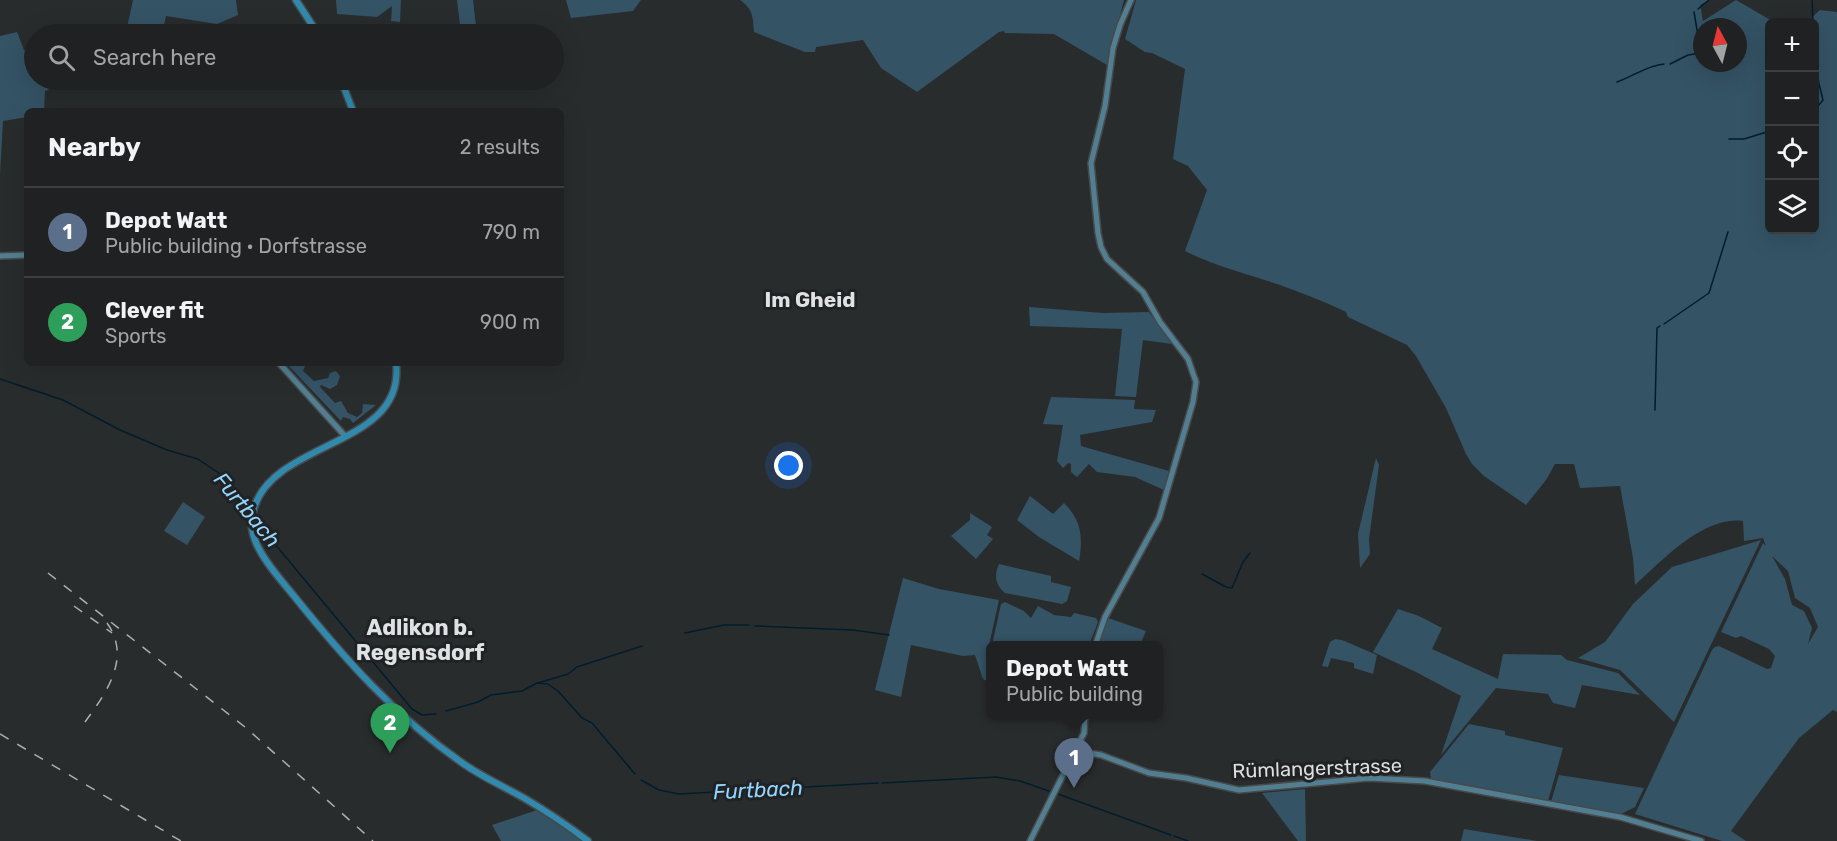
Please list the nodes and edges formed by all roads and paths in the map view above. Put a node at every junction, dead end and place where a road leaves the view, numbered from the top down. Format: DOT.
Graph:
graph roads {
  1 [pos="296,0"];
  2 [pos="1131,0"];
  3 [pos="312,24"];
  4 [pos="345,90"];
  5 [pos="352,108"];
  6 [pos="24,255"];
  7 [pos="0,256"];
  8 [pos="282,366"];
  9 [pos="396,366"];
  10 [pos="345,436"];
  11 [pos="1097,641"];
  12 [pos="1085,719"];
  13 [pos="1076,751"];
  14 [pos="588,841"];
  15 [pos="1030,841"];
  16 [pos="1701,841"];
  1 -- 3 [label="main road"];
  2 -- 11 [label="street"];
  4 -- 5 [label="main road"];
  6 -- 7 [label="street"];
  8 -- 10 [label="street"];
  9 -- 10 [label="main road"];
  10 -- 14 [label="main road"];
  12 -- 13 [label="street"];
  13 -- 15 [label="street"];
  13 -- 16 [label="street, Rümlangerstrasse"];
}
